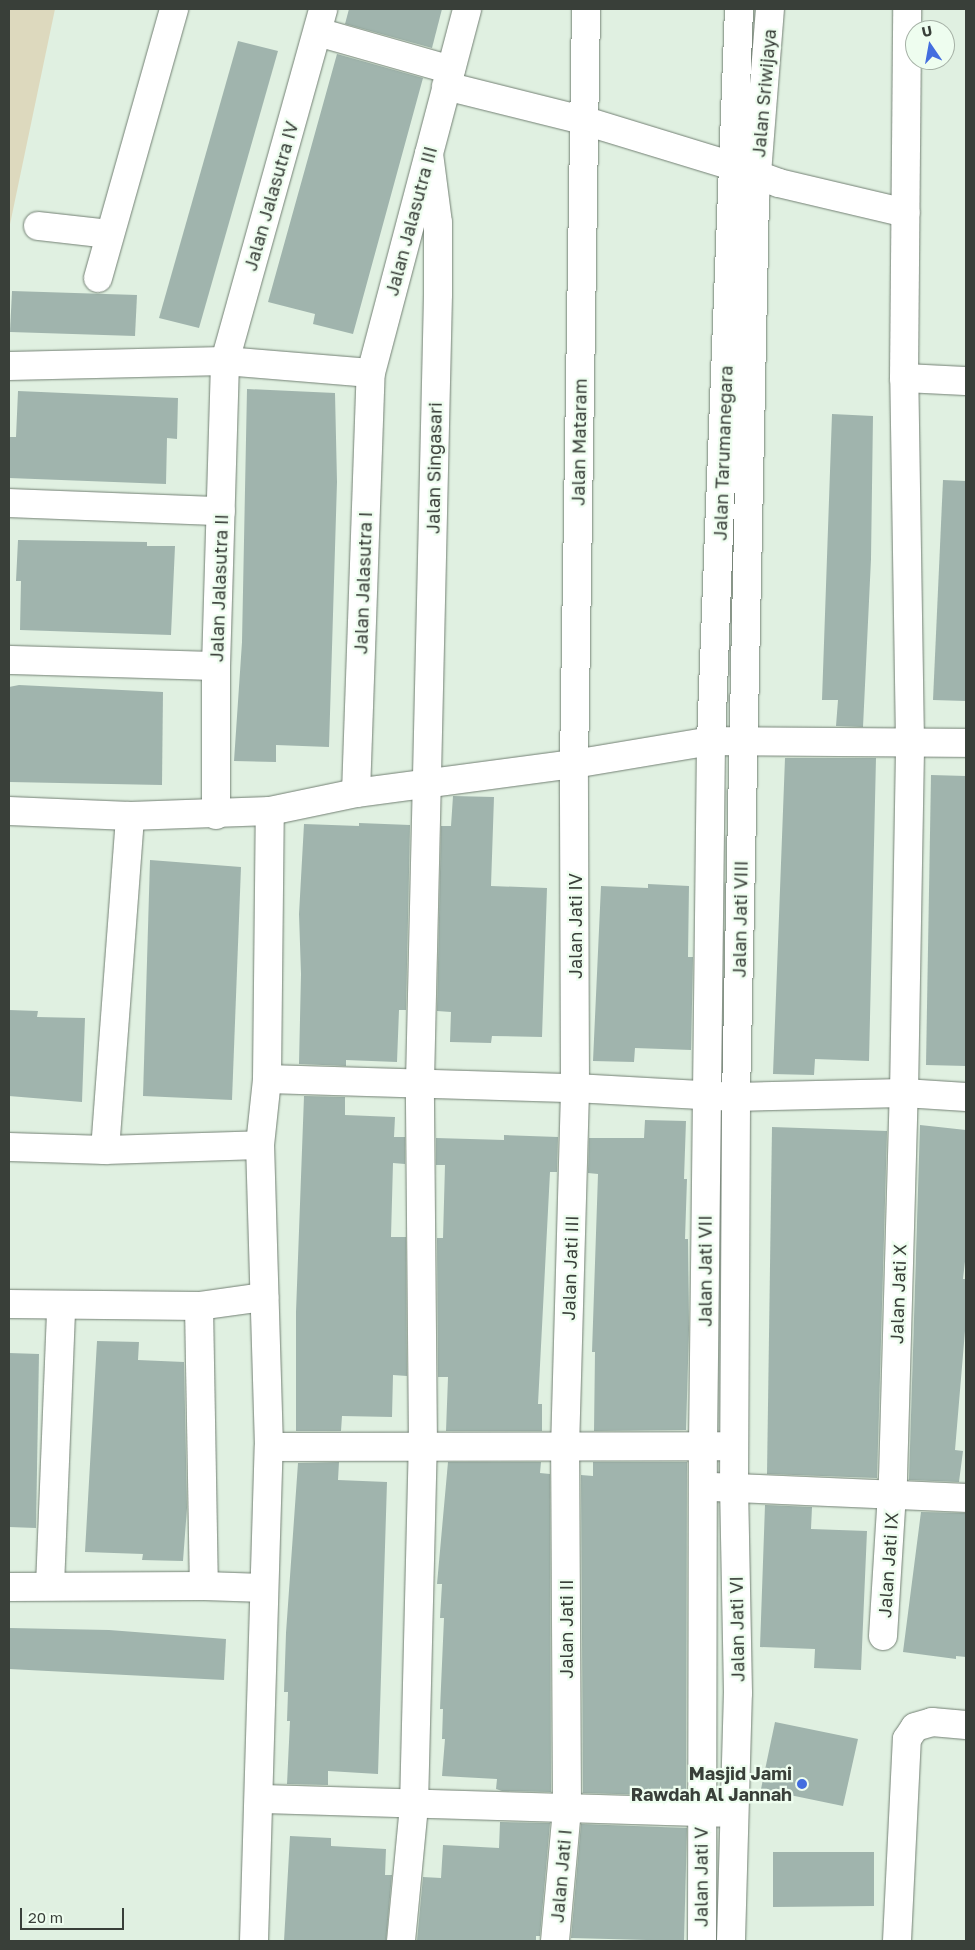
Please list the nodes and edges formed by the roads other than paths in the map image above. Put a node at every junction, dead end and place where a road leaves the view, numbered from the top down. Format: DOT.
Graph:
graph roads {
  1 [pos="174,9"];
  2 [pos="467,9"];
  3 [pos="586,9"];
  4 [pos="740,9"];
  5 [pos="770,9"];
  6 [pos="907,9"];
  7 [pos="320,20"];
  8 [pos="449,78"];
  9 [pos="582,120"];
  10 [pos="429,154"];
  11 [pos="732,166"];
  12 [pos="757,176"];
  13 [pos="906,213"];
  14 [pos="38,226"];
  15 [pos="110,234"];
  16 [pos="98,278"];
  17 [pos="225,361"];
  18 [pos="9,366"];
  19 [pos="372,373"];
  20 [pos="904,378"];
  21 [pos="966,381"];
  22 [pos="9,503"];
  23 [pos="221,511"];
  24 [pos="9,660"];
  25 [pos="216,666"];
  26 [pos="711,741"];
  27 [pos="744,742"];
  28 [pos="966,743"];
  29 [pos="910,744"];
  30 [pos="574,764"];
  31 [pos="426,783"];
  32 [pos="356,793"];
  33 [pos="9,811"];
  34 [pos="270,811"];
  35 [pos="216,815"];
  36 [pos="130,816"];
  37 [pos="267,1079"];
  38 [pos="420,1082"];
  39 [pos="575,1088"];
  40 [pos="904,1093"];
  41 [pos="706,1095"];
  42 [pos="736,1097"];
  43 [pos="966,1097"];
  44 [pos="260,1146"];
  45 [pos="9,1147"];
  46 [pos="105,1150"];
  47 [pos="264,1297"];
  48 [pos="9,1304"];
  49 [pos="199,1306"];
  50 [pos="61,1307"];
  51 [pos="703,1446"];
  52 [pos="736,1446"];
  53 [pos="268,1447"];
  54 [pos="424,1448"];
  55 [pos="565,1449"];
  56 [pos="704,1487"];
  57 [pos="734,1488"];
  58 [pos="892,1494"];
  59 [pos="966,1498"];
  60 [pos="50,1586"];
  61 [pos="204,1586"];
  62 [pos="9,1587"];
  63 [pos="264,1588"];
  64 [pos="883,1636"];
  65 [pos="966,1725"];
  66 [pos="260,1799"];
  67 [pos="414,1806"];
  68 [pos="567,1810"];
  69 [pos="701,1813"];
  70 [pos="735,1813"];
  71 [pos="254,1941"];
  72 [pos="401,1941"];
  73 [pos="555,1941"];
  74 [pos="702,1941"];
  75 [pos="731,1941"];
  76 [pos="897,1941"];
  1 -- 15 [label="street"];
  2 -- 8 [label="street, Jalan Jalasutra III"];
  3 -- 9 [label="street, Jalan Mataram"];
  4 -- 11 [label="street, Jalan Sriwijaya"];
  5 -- 12 [label="street, Jalan Sriwijaya"];
  6 -- 13 [label="street, Jalan Jati X"];
  7 -- 8 [label="street"];
  7 -- 17 [label="street, Jalan Jalasutra IV"];
  8 -- 9 [label="street"];
  8 -- 10 [label="street, Jalan Jalasutra III"];
  9 -- 11 [label="street"];
  9 -- 30 [label="street, Jalan Mataram"];
  10 -- 19 [label="street, Jalan Jalasutra III"];
  10 -- 31 [label="street, Jalan Singasari"];
  11 -- 12 [label="street"];
  11 -- 26 [label="street, Jalan Tarumanegara"];
  12 -- 13 [label="street"];
  12 -- 27 [label="street, Jalan Tarumanegara"];
  13 -- 20 [label="street, Jalan Jati X"];
  14 -- 15 [label="street"];
  15 -- 16 [label="street"];
  17 -- 18 [label="street"];
  17 -- 19 [label="street"];
  17 -- 23 [label="street, Jalan Jalasutra II"];
  19 -- 32 [label="street, Jalan Jalasutra I"];
  20 -- 21 [label="street"];
  20 -- 29 [label="street, Jalan Jati X"];
  22 -- 23 [label="street"];
  23 -- 25 [label="street, Jalan Jalasutra II"];
  24 -- 25 [label="street"];
  25 -- 35 [label="street, Jalan Jalasutra II"];
  26 -- 27 [label="street"];
  26 -- 30 [label="street"];
  26 -- 41 [label="street, Jalan Jati VIII"];
  27 -- 29 [label="street"];
  27 -- 42 [label="street, Jalan Jati VIII"];
  28 -- 29 [label="street"];
  29 -- 40 [label="street, Jalan Jati X"];
  30 -- 31 [label="street"];
  30 -- 39 [label="street, Jalan Jati IV"];
  31 -- 32 [label="street"];
  31 -- 38 [label="street, Jalan Singasari"];
  32 -- 34 [label="street"];
  33 -- 36 [label="street"];
  34 -- 35 [label="street"];
  34 -- 37 [label="street"];
  35 -- 36 [label="street"];
  36 -- 46 [label="street"];
  37 -- 38 [label="street"];
  37 -- 44 [label="street"];
  38 -- 39 [label="street"];
  38 -- 54 [label="street, Jalan Singasari"];
  39 -- 41 [label="street"];
  39 -- 55 [label="street, Jalan Jati III"];
  40 -- 42 [label="street"];
  40 -- 43 [label="street"];
  40 -- 58 [label="street, Jalan Jati X"];
  41 -- 42 [label="street"];
  41 -- 51 [label="street, Jalan Jati VII"];
  42 -- 52 [label="street, Jalan Jati VII"];
  44 -- 46 [label="street"];
  44 -- 47 [label="street"];
  45 -- 46 [label="street"];
  47 -- 49 [label="street"];
  47 -- 53 [label="street"];
  48 -- 50 [label="street"];
  49 -- 50 [label="street"];
  49 -- 61 [label="street"];
  50 -- 60 [label="street"];
  51 -- 52 [label="street"];
  51 -- 55 [label="street"];
  51 -- 56 [label="street, Jalan Jati VI"];
  52 -- 57 [label="street, Jalan Jati VI"];
  53 -- 54 [label="street"];
  53 -- 63 [label="street"];
  54 -- 55 [label="street"];
  54 -- 67 [label="street, Jalan Singasari"];
  55 -- 68 [label="street, Jalan Jati II"];
  56 -- 57 [label="street"];
  56 -- 69 [label="street, Jalan Jati VI"];
  57 -- 58 [label="street"];
  57 -- 70 [label="street, Jalan Jati VI"];
  58 -- 59 [label="street"];
  58 -- 64 [label="street, Jalan Jati IX"];
  60 -- 61 [label="street"];
  60 -- 62 [label="street"];
  61 -- 63 [label="street"];
  63 -- 66 [label="street"];
  65 -- 76 [label="street"];
  66 -- 67 [label="street"];
  66 -- 71 [label="street"];
  67 -- 68 [label="street"];
  67 -- 72 [label="street, Jalan Singasari"];
  68 -- 69 [label="street"];
  68 -- 73 [label="street, Jalan Jati I"];
  69 -- 70 [label="street"];
  69 -- 74 [label="street, Jalan Jati V"];
  70 -- 75 [label="street, Jalan Jati V"];
}
